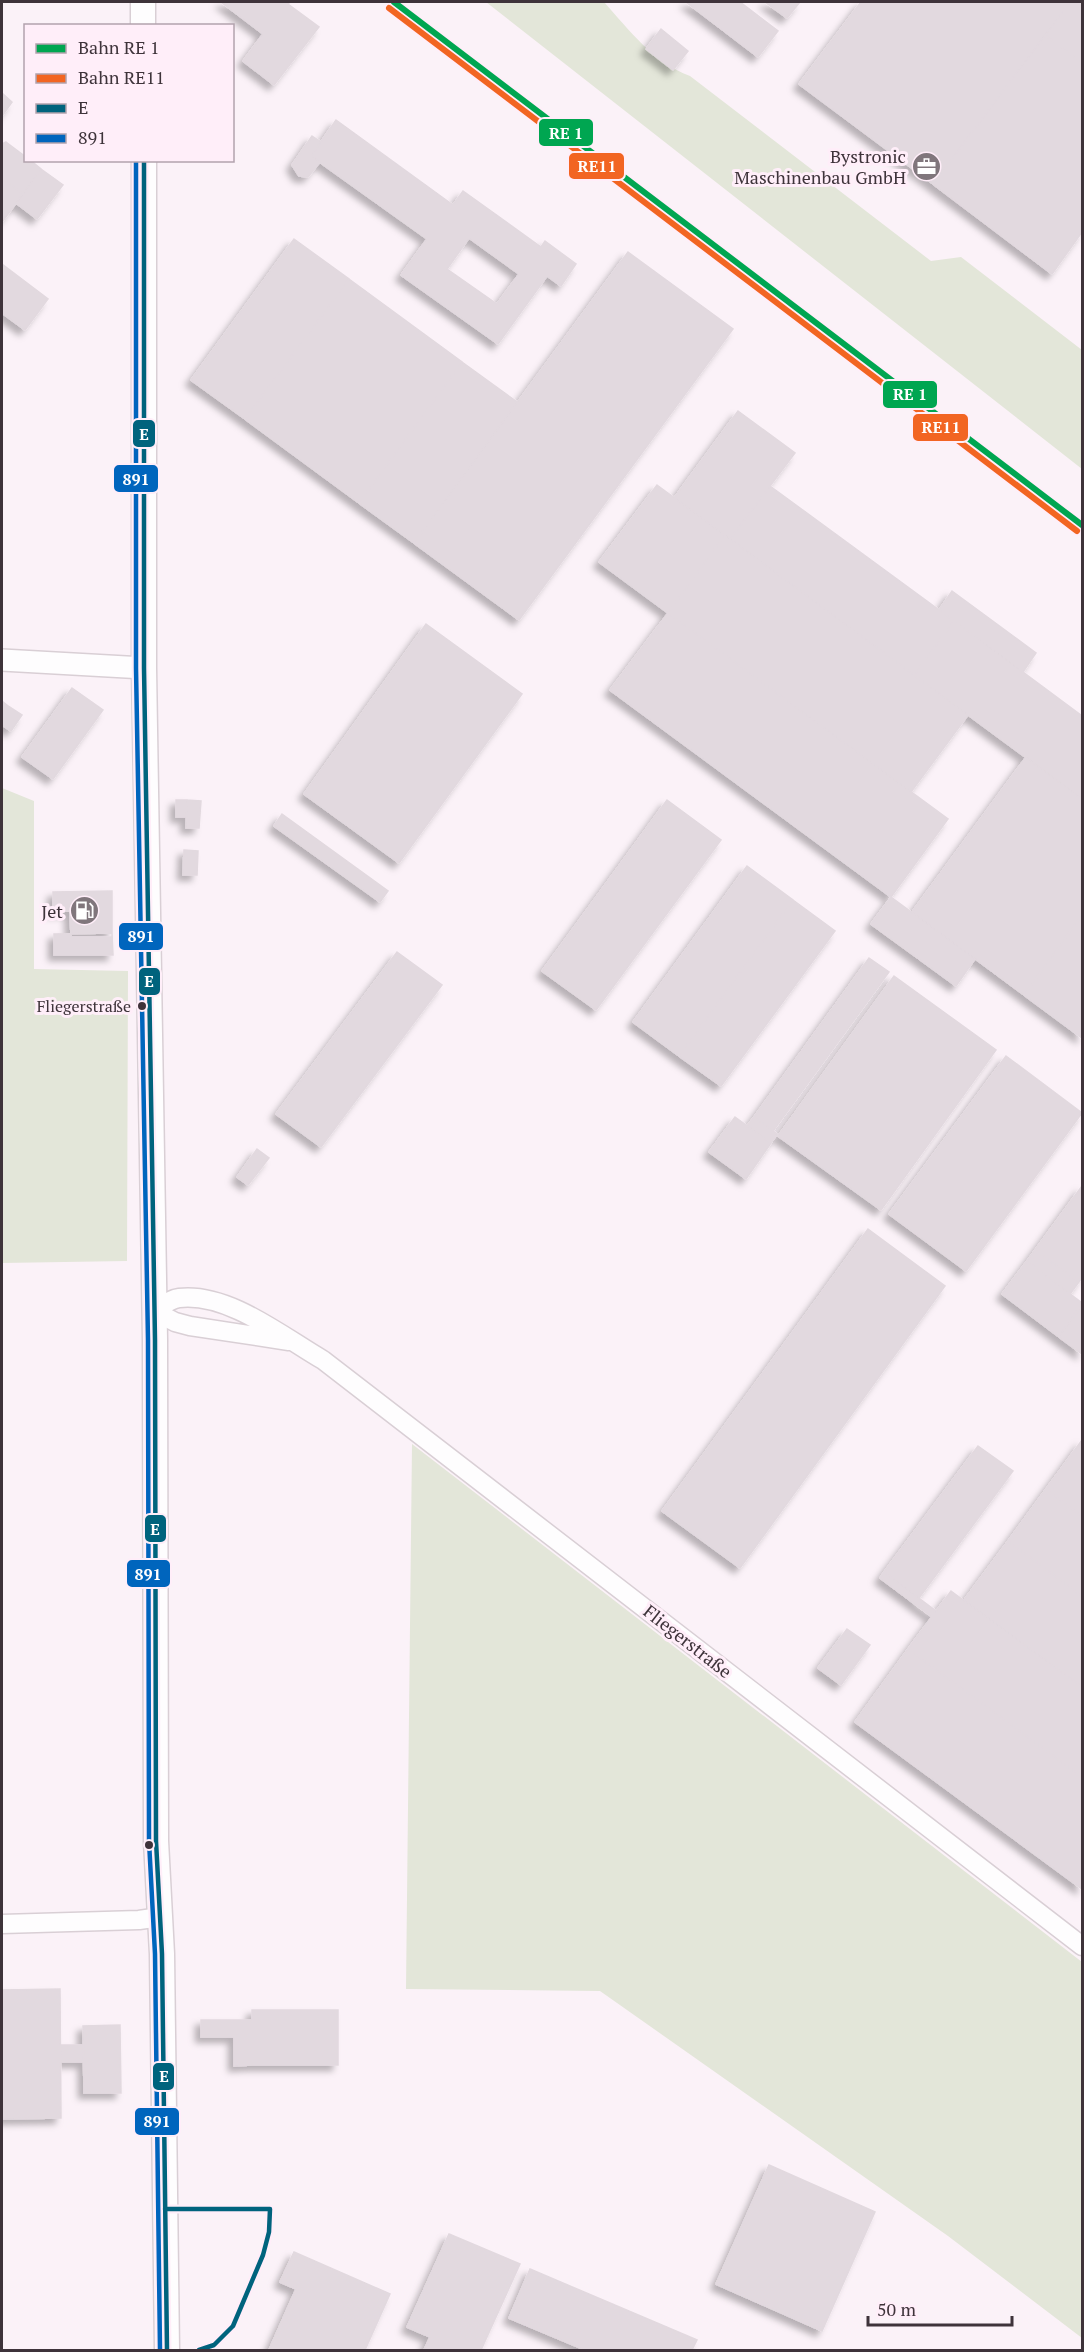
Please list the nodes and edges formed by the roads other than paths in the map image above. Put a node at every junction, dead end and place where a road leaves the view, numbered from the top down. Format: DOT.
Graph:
graph roads {
  1 [pos="143,2"];
  2 [pos="143,24"];
  3 [pos="144,162"];
  4 [pos="2,660"];
  5 [pos="144,668"];
  6 [pos="154,1311"];
  7 [pos="290,1341"];
  8 [pos="160,1917"];
  9 [pos="2,1923"];
  10 [pos="1083,1946"];
  11 [pos="167,2350"];
  1 -- 2 [label="main road"];
  3 -- 5 [label="main road"];
  4 -- 5 [label="street"];
  5 -- 6 [label="main road"];
  6 -- 7 [label="street, Fliegerstraße"];
  6 -- 7 [label="street, Fliegerstraße"];
  6 -- 8 [label="main road"];
  7 -- 10 [label="street, Fliegerstraße"];
  8 -- 9 [label="street"];
  8 -- 11 [label="main road"];
}
